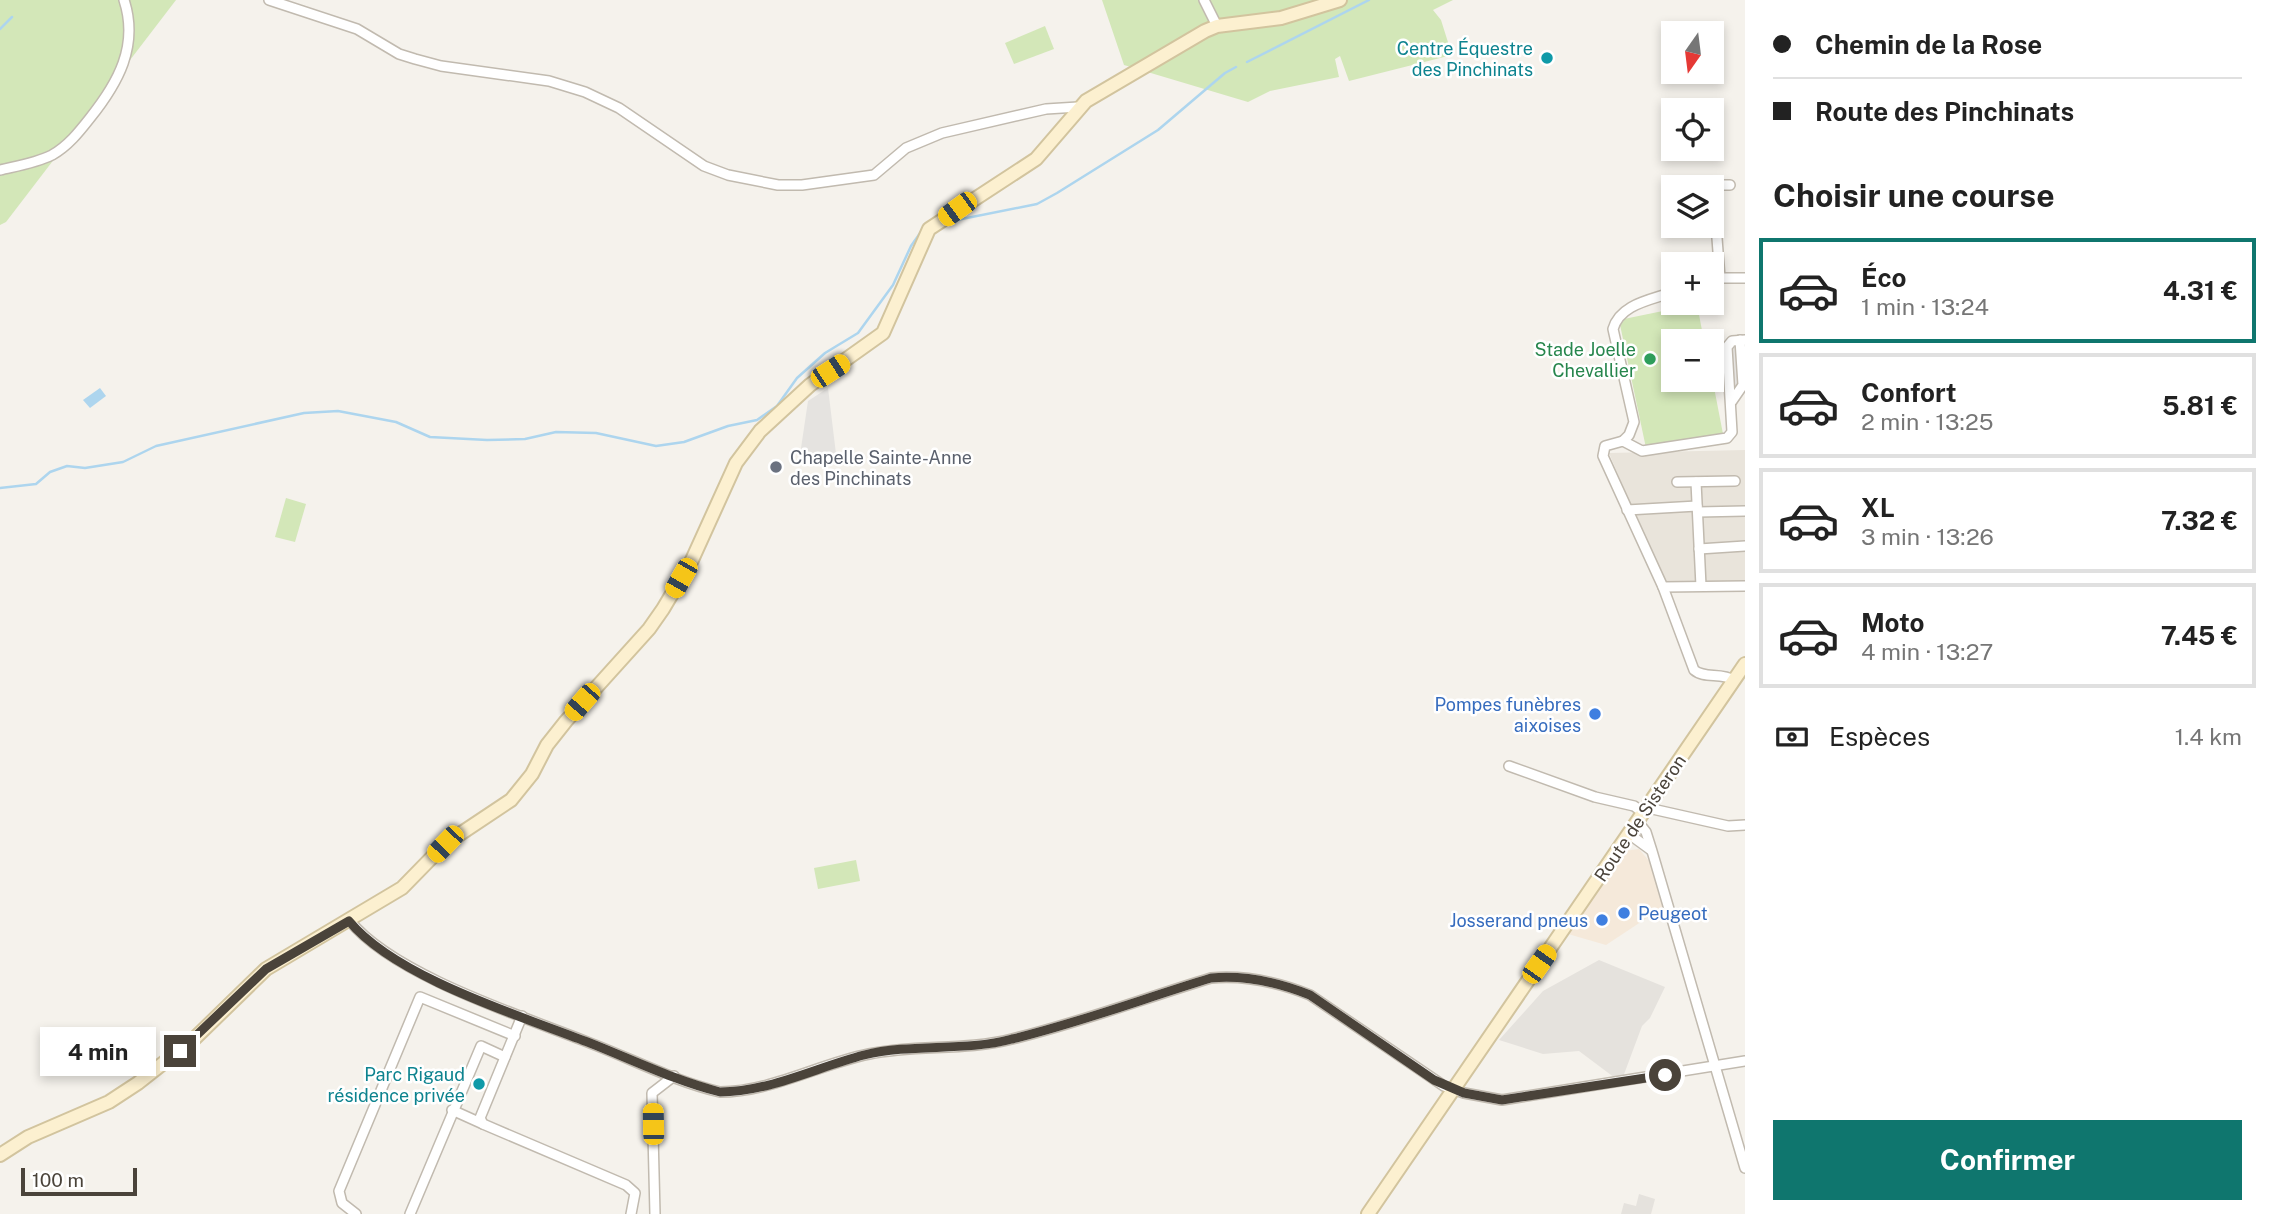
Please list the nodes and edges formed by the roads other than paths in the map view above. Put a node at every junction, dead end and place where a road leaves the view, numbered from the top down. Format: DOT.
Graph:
graph roads {
  1 [pos="124,0"];
  2 [pos="269,0"];
  3 [pos="1205,0"];
  4 [pos="1340,0"];
  5 [pos="1217,26"];
  6 [pos="1079,107"];
  7 [pos="0,170"];
  8 [pos="1730,186"];
  9 [pos="1715,252"];
  10 [pos="1745,278"];
  11 [pos="1724,279"];
  12 [pos="1661,296"];
  13 [pos="1742,340"];
  14 [pos="1731,403"];
  15 [pos="1623,441"];
  16 [pos="1735,481"];
  17 [pos="1677,482"];
  18 [pos="1696,482"];
  19 [pos="1698,509"];
  20 [pos="1628,510"];
  21 [pos="1745,511"];
  22 [pos="1745,545"];
  23 [pos="1699,549"];
  24 [pos="1701,586"];
  25 [pos="1745,586"];
  26 [pos="1663,587"];
  27 [pos="1744,668"];
  28 [pos="1734,680"];
  29 [pos="1509,765"];
  30 [pos="1643,814"];
  31 [pos="1745,825"];
  32 [pos="1629,834"];
  33 [pos="1652,851"];
  34 [pos="349,921"];
  35 [pos="522,1016"];
  36 [pos="515,1036"];
  37 [pos="505,1057"];
  38 [pos="1745,1061"];
  39 [pos="1715,1066"];
  40 [pos="674,1076"];
  41 [pos="1453,1090"];
  42 [pos="452,1110"];
  43 [pos="483,1124"];
  44 [pos="0,1155"];
  45 [pos="1745,1168"];
  46 [pos="356,1214"];
  47 [pos="410,1214"];
  48 [pos="631,1214"];
  49 [pos="655,1214"];
  50 [pos="1368,1214"];
  1 -- 7 [label="street"];
  2 -- 6 [label="street"];
  3 -- 5 [label="street"];
  4 -- 5 [label="street"];
  5 -- 6 [label="street"];
  6 -- 34 [label="street"];
  8 -- 9 [label="street"];
  10 -- 11 [label="street"];
  12 -- 15 [label="street"];
  13 -- 14 [label="street"];
  13 -- 14 [label="street"];
  14 -- 15 [label="street"];
  15 -- 20 [label="street"];
  16 -- 18 [label="street"];
  17 -- 18 [label="street"];
  18 -- 19 [label="street"];
  19 -- 20 [label="street"];
  19 -- 21 [label="street"];
  19 -- 23 [label="street"];
  20 -- 26 [label="street"];
  22 -- 23 [label="street"];
  23 -- 24 [label="street"];
  24 -- 25 [label="street"];
  24 -- 26 [label="street"];
  26 -- 28 [label="street"];
  27 -- 28 [label="street, Route de Sisteron"];
  28 -- 30 [label="street, Route de Sisteron"];
  29 -- 30 [label="street"];
  30 -- 31 [label="street"];
  30 -- 32 [label="street, Route de Sisteron"];
  30 -- 33 [label="street"];
  32 -- 33 [label="street"];
  32 -- 41 [label="street, Route de Sisteron"];
  33 -- 39 [label="street"];
  34 -- 35 [label="street"];
  34 -- 44 [label="street"];
  35 -- 36 [label="street"];
  35 -- 40 [label="street"];
  36 -- 37 [label="street"];
  36 -- 46 [label="street"];
  37 -- 42 [label="street"];
  37 -- 43 [label="street"];
  38 -- 39 [label="street"];
  39 -- 41 [label="street"];
  39 -- 45 [label="street"];
  40 -- 41 [label="street"];
  40 -- 49 [label="street"];
  41 -- 50 [label="street, Route de Sisteron"];
  42 -- 43 [label="street"];
  42 -- 47 [label="street"];
  43 -- 48 [label="street"];
}
